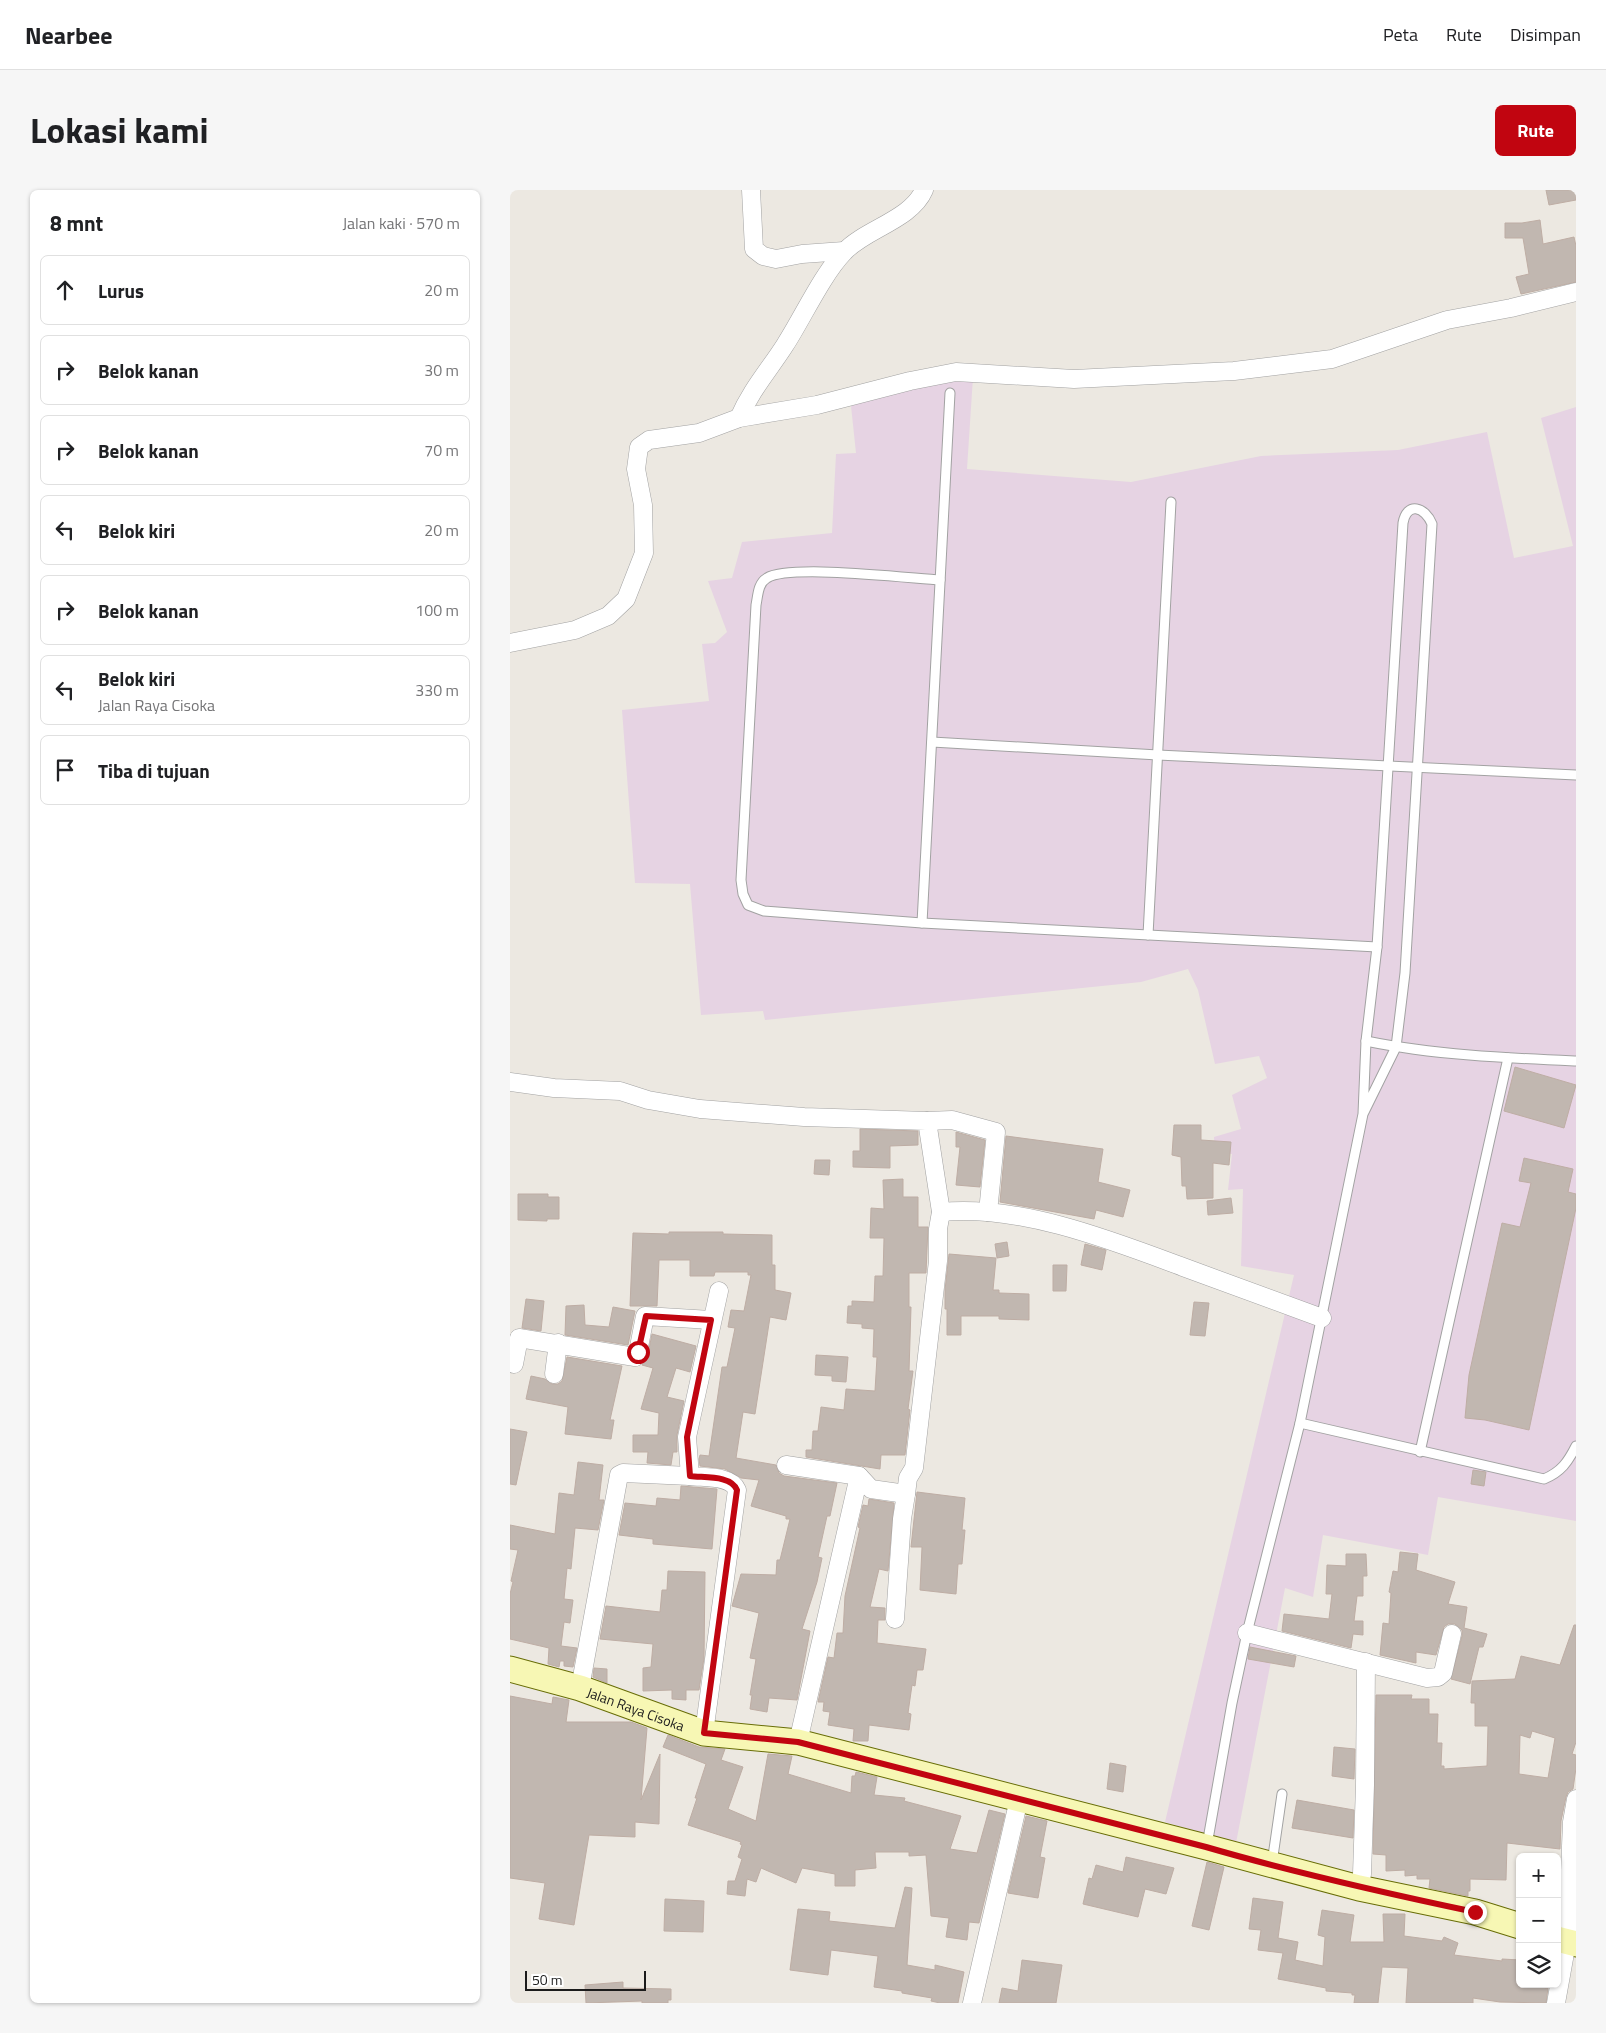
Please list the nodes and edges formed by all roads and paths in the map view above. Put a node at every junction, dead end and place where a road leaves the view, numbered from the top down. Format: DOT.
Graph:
graph roads {
  1 [pos="751,190"];
  2 [pos="924,190"];
  3 [pos="844,251"];
  4 [pos="1576,292"];
  5 [pos="950,393"];
  6 [pos="739,418"];
  7 [pos="1172,502"];
  8 [pos="940,580"];
  9 [pos="510,644"];
  10 [pos="932,742"];
  11 [pos="1158,755"];
  12 [pos="1388,765"];
  13 [pos="1418,766"];
  14 [pos="1576,775"];
  15 [pos="922,922"];
  16 [pos="1148,935"];
  17 [pos="1377,947"];
  18 [pos="1366,1041"];
  19 [pos="1396,1047"];
  20 [pos="1508,1058"];
  21 [pos="1576,1061"];
  22 [pos="510,1082"];
  23 [pos="1363,1114"];
  24 [pos="927,1121"];
  25 [pos="941,1212"];
  26 [pos="988,1212"];
  27 [pos="719,1291"];
  28 [pos="1322,1318"];
  29 [pos="711,1320"];
  30 [pos="558,1343"];
  31 [pos="514,1364"];
  32 [pos="554,1374"];
  33 [pos="1300,1423"];
  34 [pos="1576,1446"];
  35 [pos="1420,1452"];
  36 [pos="786,1465"];
  37 [pos="690,1476"];
  38 [pos="859,1476"];
  39 [pos="906,1494"];
  40 [pos="895,1619"];
  41 [pos="1247,1632"];
  42 [pos="1452,1634"];
  43 [pos="1366,1662"];
  44 [pos="510,1669"];
  45 [pos="580,1688"];
  46 [pos="704,1733"];
  47 [pos="798,1742"];
  48 [pos="1282,1794"];
  49 [pos="1019,1799"];
  50 [pos="1576,1799"];
  51 [pos="1206,1847"];
  52 [pos="1272,1866"];
  53 [pos="1359,1888"];
  54 [pos="1516,1925"];
  55 [pos="1567,1942"];
  56 [pos="972,2003"];
  57 [pos="1556,2003"];
  1 -- 3 [label="street"];
  2 -- 3 [label="street"];
  3 -- 6 [label="street"];
  4 -- 6 [label="street"];
  5 -- 8 [label="lane"];
  6 -- 9 [label="street"];
  7 -- 11 [label="lane"];
  8 -- 10 [label="lane"];
  8 -- 15 [label="lane"];
  10 -- 11 [label="lane"];
  10 -- 15 [label="lane"];
  11 -- 12 [label="lane"];
  11 -- 16 [label="lane"];
  12 -- 13 [label="lane"];
  12 -- 13 [label="lane"];
  12 -- 17 [label="lane"];
  13 -- 14 [label="lane"];
  13 -- 19 [label="lane"];
  15 -- 16 [label="lane"];
  16 -- 17 [label="lane"];
  17 -- 18 [label="lane"];
  18 -- 19 [label="lane"];
  18 -- 23 [label="lane"];
  19 -- 20 [label="lane"];
  19 -- 23 [label="lane"];
  20 -- 21 [label="lane"];
  20 -- 35 [label="lane"];
  22 -- 24 [label="street"];
  23 -- 28 [label="lane"];
  24 -- 25 [label="street"];
  24 -- 26 [label="street"];
  25 -- 26 [label="street"];
  25 -- 39 [label="street"];
  26 -- 28 [label="street"];
  27 -- 29 [label="street"];
  28 -- 33 [label="lane"];
  29 -- 30 [label="street"];
  29 -- 37 [label="street"];
  30 -- 31 [label="street"];
  30 -- 32 [label="street"];
  33 -- 35 [label="lane"];
  33 -- 41 [label="lane"];
  34 -- 35 [label="lane"];
  36 -- 38 [label="street"];
  37 -- 45 [label="street"];
  37 -- 46 [label="street"];
  38 -- 39 [label="street"];
  38 -- 47 [label="street"];
  39 -- 40 [label="street"];
  41 -- 43 [label="street"];
  41 -- 51 [label="lane"];
  42 -- 43 [label="street"];
  43 -- 53 [label="street"];
  44 -- 45 [label="street, Jalan Raya Cisoka"];
  45 -- 46 [label="street, Jalan Raya Cisoka"];
  46 -- 47 [label="street, Jalan Raya Cisoka"];
  47 -- 49 [label="street, Jalan Raya Cisoka"];
  48 -- 52 [label="lane"];
  49 -- 51 [label="street, Jalan Raya Cisoka"];
  49 -- 56 [label="street"];
  50 -- 55 [label="street"];
  51 -- 52 [label="street, Jalan Raya Cisoka"];
  52 -- 53 [label="street, Jalan Raya Cisoka"];
  53 -- 54 [label="street, Jalan Raya Cisoka"];
  55 -- 57 [label="street"];
}
